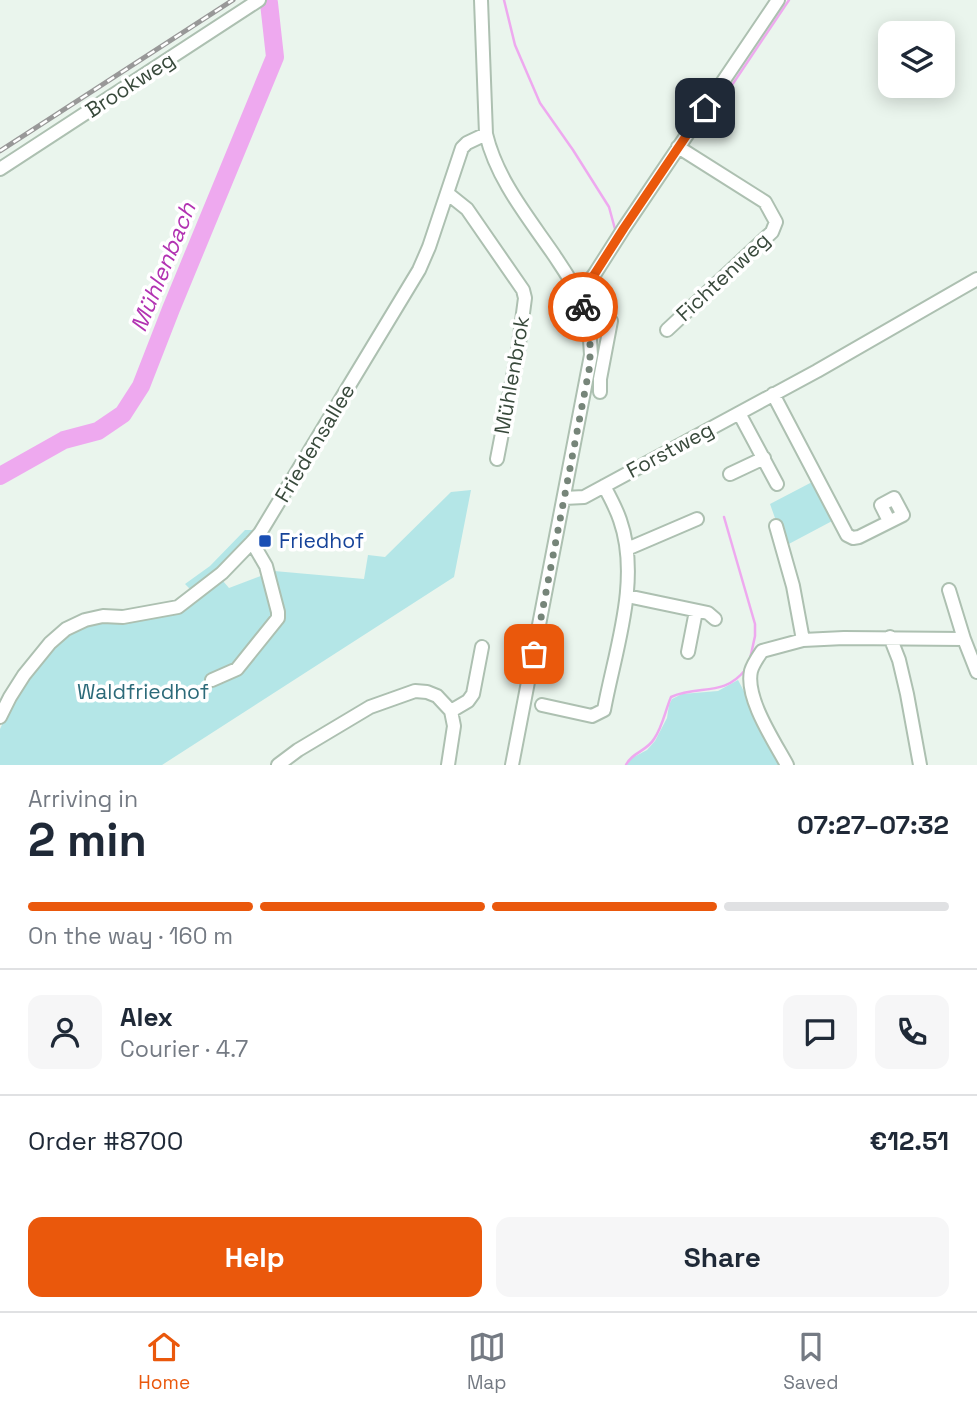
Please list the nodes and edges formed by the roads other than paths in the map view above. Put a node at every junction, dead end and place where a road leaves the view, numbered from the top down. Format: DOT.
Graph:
graph roads {
  1 [pos="481,0"];
  2 [pos="778,0"];
  3 [pos="258,1"];
  4 [pos="486,134"];
  5 [pos="678,147"];
  6 [pos="0,169"];
  7 [pos="447,193"];
  8 [pos="977,279"];
  9 [pos="578,294"];
  10 [pos="587,317"];
  11 [pos="667,330"];
  12 [pos="600,392"];
  13 [pos="774,394"];
  14 [pos="739,413"];
  15 [pos="764,458"];
  16 [pos="497,459"];
  17 [pos="730,474"];
  18 [pos="777,484"];
  19 [pos="604,486"];
  20 [pos="564,498"];
  21 [pos="697,519"];
  22 [pos="887,522"];
  23 [pos="776,526"];
  24 [pos="252,542"];
  25 [pos="627,549"];
  26 [pos="949,590"];
  27 [pos="627,596"];
  28 [pos="696,611"];
  29 [pos="715,619"];
  30 [pos="890,637"];
  31 [pos="964,639"];
  32 [pos="803,640"];
  33 [pos="482,647"];
  34 [pos="688,652"];
  35 [pos="977,673"];
  36 [pos="212,680"];
  37 [pos="542,705"];
  38 [pos="451,711"];
  39 [pos="0,718"];
  40 [pos="284,764"];
  41 [pos="448,765"];
  42 [pos="512,765"];
  43 [pos="787,765"];
  44 [pos="920,765"];
  1 -- 4 [label="street"];
  2 -- 5 [label="street"];
  3 -- 6 [label="street, Brookweg"];
  4 -- 7 [label="street, Friedensallee"];
  4 -- 9 [label="street"];
  5 -- 9 [label="street"];
  5 -- 11 [label="street, Fichtenweg"];
  7 -- 16 [label="street, Mühlenbrok"];
  7 -- 24 [label="street, Friedensallee"];
  8 -- 13 [label="street, Forstweg"];
  9 -- 10 [label="street"];
  10 -- 12 [label="street"];
  10 -- 20 [label="street"];
  13 -- 14 [label="street, Forstweg"];
  13 -- 22 [label="street"];
  14 -- 15 [label="street"];
  14 -- 19 [label="street, Forstweg"];
  15 -- 17 [label="street"];
  15 -- 18 [label="street"];
  19 -- 20 [label="street, Forstweg"];
  19 -- 25 [label="street"];
  20 -- 42 [label="street"];
  21 -- 25 [label="street"];
  23 -- 32 [label="street"];
  24 -- 36 [label="street"];
  24 -- 39 [label="street, Friedensallee"];
  25 -- 27 [label="street"];
  26 -- 31 [label="street"];
  27 -- 28 [label="street"];
  27 -- 37 [label="street"];
  28 -- 29 [label="street"];
  28 -- 34 [label="street"];
  30 -- 31 [label="street"];
  30 -- 32 [label="street"];
  30 -- 44 [label="street"];
  31 -- 35 [label="street"];
  32 -- 43 [label="street"];
  33 -- 38 [label="street"];
  38 -- 40 [label="street"];
  38 -- 41 [label="street"];
}
